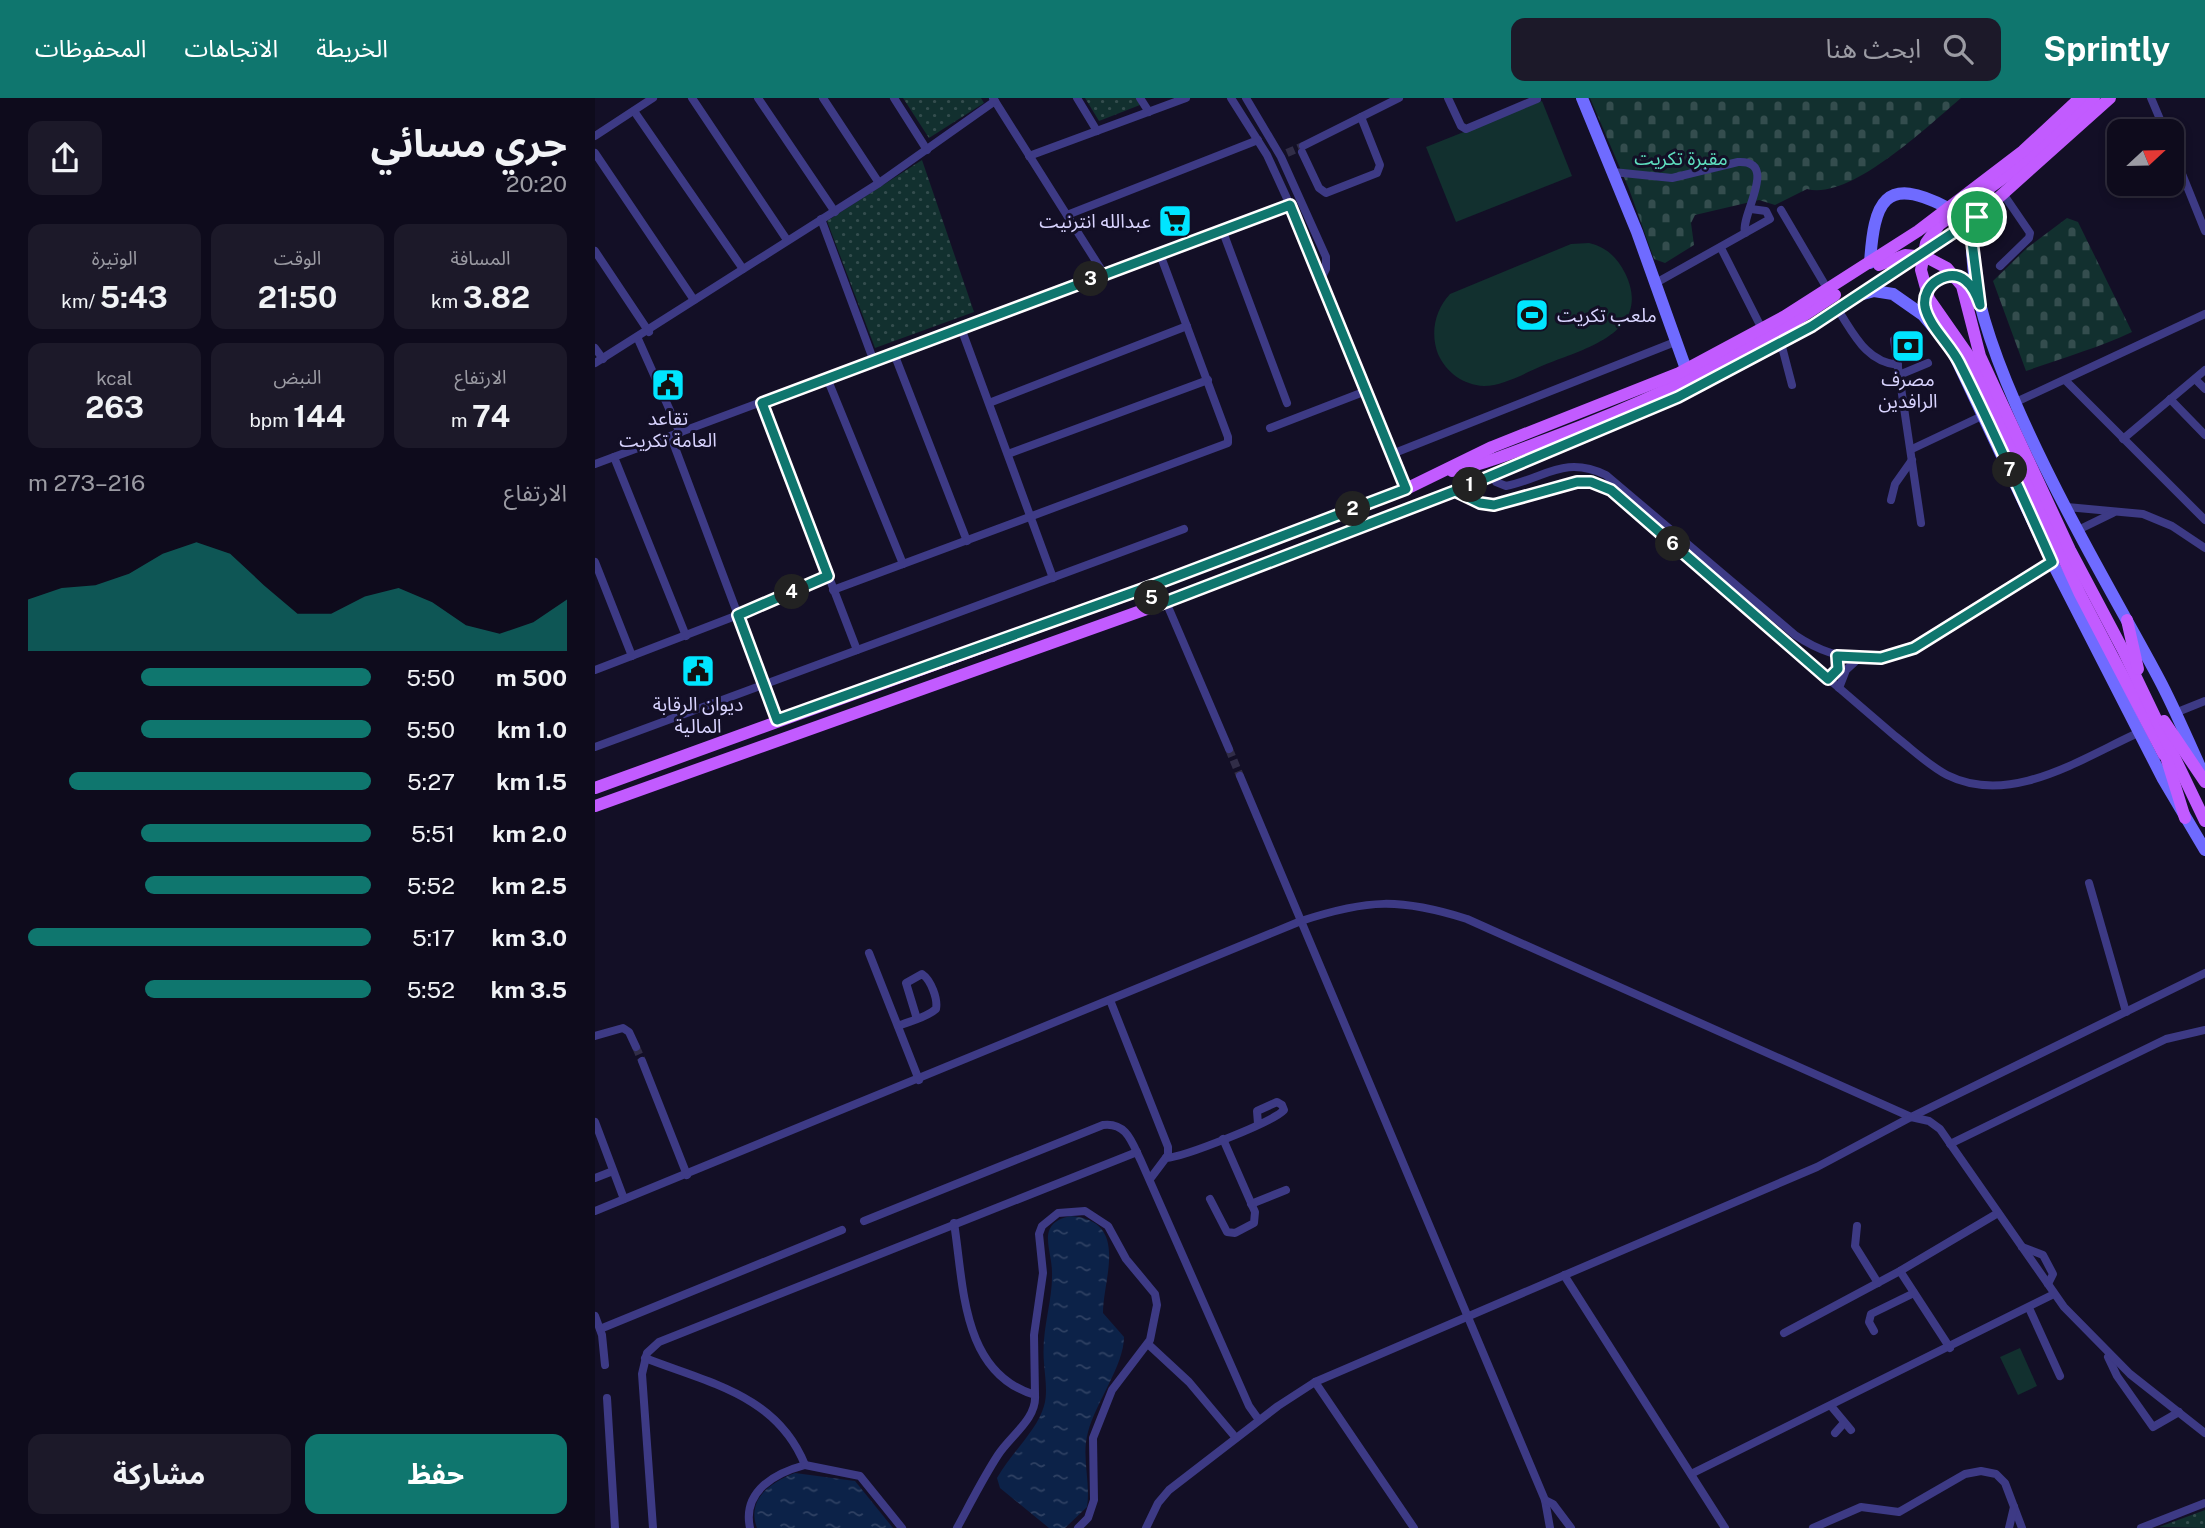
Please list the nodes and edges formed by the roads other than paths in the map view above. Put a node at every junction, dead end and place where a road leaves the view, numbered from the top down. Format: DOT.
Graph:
graph roads {
  1 [pos="653,98"];
  2 [pos="692,98"];
  3 [pos="758,98"];
  4 [pos="823,98"];
  5 [pos="894,98"];
  6 [pos="1077,98"];
  7 [pos="1140,98"];
  8 [pos="1186,98"];
  9 [pos="1231,98"];
  10 [pos="1246,98"];
  11 [pos="1399,98"];
  12 [pos="1448,98"];
  13 [pos="1582,98"];
  14 [pos="2080,98"];
  15 [pos="2094,98"];
  16 [pos="2110,98"];
  17 [pos="2151,98"];
  18 [pos="1537,99"];
  19 [pos="994,100"];
  20 [pos="633,111"];
  21 [pos="1149,112"];
  22 [pos="1360,117"];
  23 [pos="2160,119"];
  24 [pos="1097,131"];
  25 [pos="595,136"];
  26 [pos="1258,139"];
  27 [pos="927,150"];
  28 [pos="595,153"];
  29 [pos="1029,156"];
  30 [pos="1613,172"];
  31 [pos="2184,179"];
  32 [pos="879,183"];
  33 [pos="2004,195"];
  34 [pos="1290,205"];
  35 [pos="1948,208"];
  36 [pos="1751,209"];
  37 [pos="1781,210"];
  38 [pos="835,212"];
  39 [pos="1067,215"];
  40 [pos="1977,217"];
  41 [pos="821,219"];
  42 [pos="2205,231"];
  43 [pos="1223,232"];
  44 [pos="1745,233"];
  45 [pos="787,240"];
  46 [pos="1721,248"];
  47 [pos="595,251"];
  48 [pos="1160,254"];
  49 [pos="1870,263"];
  50 [pos="2000,265"];
  51 [pos="743,269"];
  52 [pos="1104,274"];
  53 [pos="1321,279"];
  54 [pos="1654,284"];
  55 [pos="1828,290"];
  56 [pos="1863,294"];
  57 [pos="694,300"];
  58 [pos="1980,305"];
  59 [pos="1838,310"];
  60 [pos="2205,314"];
  61 [pos="1187,326"];
  62 [pos="961,328"];
  63 [pos="1762,329"];
  64 [pos="649,331"];
  65 [pos="1943,336"];
  66 [pos="638,339"];
  67 [pos="1894,340"];
  68 [pos="1675,342"];
  69 [pos="1781,343"];
  70 [pos="595,348"];
  71 [pos="893,351"];
  72 [pos="873,359"];
  73 [pos="599,361"];
  74 [pos="1928,363"];
  75 [pos="1686,369"];
  76 [pos="1898,370"];
  77 [pos="2205,370"];
  78 [pos="827,378"];
  79 [pos="2195,379"];
  80 [pos="1208,380"];
  81 [pos="2065,380"];
  82 [pos="1792,385"];
  83 [pos="2205,389"];
  84 [pos="1366,391"];
  85 [pos="2170,399"];
  86 [pos="2016,402"];
  87 [pos="762,403"];
  88 [pos="989,403"];
  89 [pos="1287,403"];
  90 [pos="1984,415"];
  91 [pos="2007,426"];
  92 [pos="1270,428"];
  93 [pos="680,433"];
  94 [pos="2205,435"];
  95 [pos="671,437"];
  96 [pos="2123,439"];
  97 [pos="1913,453"];
  98 [pos="1008,454"];
  99 [pos="1392,454"];
  100 [pos="614,457"];
  101 [pos="595,464"];
  102 [pos="1438,474"];
  103 [pos="1492,476"];
  104 [pos="1406,489"];
  105 [pos="1455,491"];
  106 [pos="1891,500"];
  107 [pos="2067,507"];
  108 [pos="2116,512"];
  109 [pos="1031,517"];
  110 [pos="2205,520"];
  111 [pos="1921,523"];
  112 [pos="1184,528"];
  113 [pos="2078,530"];
  114 [pos="967,541"];
  115 [pos="2205,548"];
  116 [pos="595,562"];
  117 [pos="2052,562"];
  118 [pos="903,564"];
  119 [pos="2071,575"];
  120 [pos="828,576"];
  121 [pos="1053,578"];
  122 [pos="1148,587"];
  123 [pos="833,590"];
  124 [pos="2067,590"];
  125 [pos="1160,604"];
  126 [pos="738,615"];
  127 [pos="2127,620"];
  128 [pos="686,636"];
  129 [pos="857,650"];
  130 [pos="632,656"];
  131 [pos="1837,656"];
  132 [pos="1858,659"];
  133 [pos="595,670"];
  134 [pos="1828,679"];
  135 [pos="2114,680"];
  136 [pos="764,684"];
  137 [pos="1839,688"];
  138 [pos="2142,698"];
  139 [pos="2205,701"];
  140 [pos="2175,713"];
  141 [pos="777,720"];
  142 [pos="2140,732"];
  143 [pos="595,747"];
  144 [pos="1229,749"];
  145 [pos="2167,760"];
  146 [pos="1240,776"];
  147 [pos="2205,780"];
  148 [pos="595,788"];
  149 [pos="595,806"];
  150 [pos="2185,818"];
  151 [pos="2203,818"];
  152 [pos="2205,850"];
  153 [pos="2089,883"];
  154 [pos="1301,920"];
  155 [pos="869,953"];
  156 [pos="2205,973"];
  157 [pos="1110,1000"];
  158 [pos="2126,1012"];
  159 [pos="917,1019"];
  160 [pos="898,1027"];
  161 [pos="2205,1030"];
  162 [pos="595,1036"];
  163 [pos="636,1047"];
  164 [pos="642,1060"];
  165 [pos="919,1080"];
  166 [pos="1911,1117"];
  167 [pos="595,1122"];
  168 [pos="1258,1124"];
  169 [pos="1223,1139"];
  170 [pos="1949,1144"];
  171 [pos="1137,1152"];
  172 [pos="1164,1160"];
  173 [pos="1141,1161"];
  174 [pos="614,1171"];
  175 [pos="687,1175"];
  176 [pos="595,1178"];
  177 [pos="1150,1180"];
  178 [pos="1286,1190"];
  179 [pos="624,1199"];
  180 [pos="1210,1199"];
  181 [pos="1251,1204"];
  182 [pos="595,1211"];
  183 [pos="1998,1213"];
  184 [pos="865,1221"];
  185 [pos="954,1223"];
  186 [pos="1857,1226"];
  187 [pos="842,1230"];
  188 [pos="1900,1271"];
  189 [pos="1564,1275"];
  190 [pos="1878,1283"];
  191 [pos="1914,1293"];
  192 [pos="2055,1294"];
  193 [pos="2029,1308"];
  194 [pos="595,1316"];
  195 [pos="1466,1317"];
  196 [pos="600,1329"];
  197 [pos="1874,1331"];
  198 [pos="1784,1333"];
  199 [pos="1148,1344"];
  200 [pos="1949,1349"];
  201 [pos="600,1350"];
  202 [pos="2106,1351"];
  203 [pos="645,1359"];
  204 [pos="605,1365"];
  205 [pos="2060,1376"];
  206 [pos="1315,1382"];
  207 [pos="1035,1395"];
  208 [pos="607,1398"];
  209 [pos="1831,1406"];
  210 [pos="2179,1412"];
  211 [pos="1259,1420"];
  212 [pos="1843,1424"];
  213 [pos="1850,1430"];
  214 [pos="1835,1433"];
  215 [pos="2205,1433"];
  216 [pos="1235,1438"];
  217 [pos="805,1465"];
  218 [pos="1691,1474"];
  219 [pos="1545,1500"];
  220 [pos="2205,1503"];
  221 [pos="2015,1507"];
  222 [pos="615,1528"];
  223 [pos="653,1528"];
  224 [pos="750,1528"];
  225 [pos="902,1528"];
  226 [pos="957,1528"];
  227 [pos="1078,1528"];
  228 [pos="1146,1528"];
  229 [pos="1414,1528"];
  230 [pos="1550,1528"];
  231 [pos="1571,1528"];
  232 [pos="1725,1528"];
  233 [pos="1813,1528"];
  234 [pos="2009,1528"];
  235 [pos="2022,1528"];
  236 [pos="2141,1528"];
  1 -- 20 [label="street"];
  2 -- 45 [label="street"];
  3 -- 38 [label="street"];
  4 -- 32 [label="street"];
  5 -- 27 [label="street"];
  6 -- 24 [label="street"];
  7 -- 21 [label="street"];
  8 -- 21 [label="street"];
  9 -- 26 [label="street"];
  10 -- 53 [label="street"];
  11 -- 22 [label="street"];
  12 -- 18 [label="street"];
  13 -- 30 [label="street"];
  14 -- 35 [label="main road"];
  15 -- 91 [label="main road"];
  16 -- 33 [label="main road"];
  17 -- 23 [label="street"];
  19 -- 27 [label="street"];
  19 -- 29 [label="street"];
  20 -- 25 [label="street"];
  20 -- 51 [label="street"];
  21 -- 24 [label="street"];
  22 -- 22 [label="street"];
  24 -- 29 [label="street"];
  26 -- 34 [label="street"];
  26 -- 39 [label="street"];
  27 -- 32 [label="street"];
  28 -- 57 [label="street"];
  29 -- 39 [label="street"];
  30 -- 36 [label="street"];
  30 -- 54 [label="street"];
  31 -- 42 [label="street"];
  32 -- 38 [label="street"];
  33 -- 40 [label="main road"];
  33 -- 50 [label="street"];
  34 -- 43 [label="street"];
  34 -- 53 [label="street"];
  35 -- 49 [label="main road"];
  35 -- 49 [label="street"];
  36 -- 44 [label="street"];
  36 -- 44 [label="street"];
  37 -- 55 [label="street"];
  38 -- 41 [label="street"];
  39 -- 52 [label="street"];
  40 -- 56 [label="main road"];
  40 -- 58 [label="street"];
  41 -- 45 [label="street"];
  41 -- 72 [label="street"];
  43 -- 48 [label="street"];
  43 -- 89 [label="street"];
  44 -- 46 [label="street"];
  45 -- 51 [label="street"];
  46 -- 54 [label="street"];
  46 -- 63 [label="street"];
  47 -- 64 [label="street"];
  48 -- 52 [label="street"];
  48 -- 61 [label="street"];
  49 -- 55 [label="main road"];
  51 -- 57 [label="street"];
  52 -- 62 [label="street"];
  53 -- 84 [label="street"];
  54 -- 68 [label="street"];
  55 -- 63 [label="main road"];
  56 -- 59 [label="main road"];
  56 -- 65 [label="street"];
  57 -- 64 [label="street"];
  58 -- 65 [label="street"];
  58 -- 86 [label="street"];
  59 -- 69 [label="main road"];
  59 -- 76 [label="street"];
  60 -- 81 [label="street"];
  61 -- 80 [label="street"];
  61 -- 88 [label="street"];
  62 -- 71 [label="street"];
  62 -- 88 [label="street"];
  63 -- 75 [label="main road"];
  64 -- 66 [label="street"];
  65 -- 90 [label="street"];
  66 -- 73 [label="street"];
  66 -- 93 [label="street"];
  67 -- 76 [label="street"];
  68 -- 75 [label="street"];
  68 -- 99 [label="street"];
  69 -- 82 [label="street"];
  69 -- 103 [label="main road"];
  70 -- 73 [label="street"];
  71 -- 72 [label="street"];
  71 -- 114 [label="street"];
  72 -- 78 [label="street"];
  74 -- 76 [label="street"];
  75 -- 102 [label="main road"];
  76 -- 97 [label="street"];
  77 -- 79 [label="street"];
  78 -- 87 [label="street"];
  78 -- 118 [label="street"];
  79 -- 83 [label="street"];
  79 -- 85 [label="street"];
  80 -- 98 [label="street"];
  80 -- 109 [label="street"];
  81 -- 86 [label="street"];
  81 -- 96 [label="street"];
  84 -- 92 [label="street"];
  84 -- 99 [label="street"];
  85 -- 94 [label="street"];
  85 -- 96 [label="street"];
  86 -- 107 [label="street"];
  87 -- 93 [label="street"];
  87 -- 120 [label="street"];
  88 -- 98 [label="street"];
  90 -- 97 [label="street"];
  90 -- 117 [label="street"];
  91 -- 102 [label="main road"];
  91 -- 119 [label="main road"];
  91 -- 138 [label="main road"];
  93 -- 95 [label="street"];
  95 -- 100 [label="street"];
  95 -- 126 [label="street"];
  96 -- 110 [label="street"];
  97 -- 106 [label="street"];
  97 -- 111 [label="street"];
  98 -- 109 [label="street"];
  99 -- 104 [label="street"];
  100 -- 101 [label="street"];
  100 -- 128 [label="street"];
  102 -- 104 [label="main road"];
  103 -- 105 [label="main road"];
  103 -- 131 [label="street"];
  104 -- 122 [label="main road"];
  105 -- 125 [label="main road"];
  105 -- 134 [label="street"];
  107 -- 108 [label="street"];
  107 -- 113 [label="street"];
  108 -- 113 [label="street"];
  108 -- 115 [label="street"];
  109 -- 114 [label="street"];
  109 -- 121 [label="street"];
  112 -- 121 [label="street"];
  113 -- 127 [label="street"];
  114 -- 118 [label="street"];
  116 -- 130 [label="street"];
  117 -- 124 [label="street"];
  117 -- 132 [label="street"];
  118 -- 123 [label="street"];
  119 -- 124 [label="main road"];
  119 -- 138 [label="main road"];
  120 -- 123 [label="street"];
  120 -- 126 [label="street"];
  121 -- 129 [label="street"];
  122 -- 125 [label="main road"];
  122 -- 141 [label="main road"];
  123 -- 129 [label="street"];
  124 -- 135 [label="street"];
  125 -- 144 [label="street"];
  125 -- 149 [label="main road"];
  126 -- 128 [label="street"];
  126 -- 136 [label="street"];
  127 -- 138 [label="main road"];
  127 -- 140 [label="street"];
  128 -- 130 [label="street"];
  129 -- 136 [label="street"];
  130 -- 133 [label="street"];
  131 -- 132 [label="street"];
  131 -- 134 [label="street"];
  132 -- 137 [label="street"];
  134 -- 137 [label="street"];
  135 -- 138 [label="main road"];
  135 -- 142 [label="street"];
  136 -- 141 [label="street"];
  136 -- 143 [label="street"];
  137 -- 142 [label="street"];
  138 -- 145 [label="main road"];
  138 -- 147 [label="main road"];
  138 -- 151 [label="main road"];
  139 -- 140 [label="street"];
  140 -- 147 [label="street"];
  141 -- 148 [label="main road"];
  142 -- 150 [label="street"];
  145 -- 150 [label="main road"];
  145 -- 151 [label="main road"];
  146 -- 154 [label="street"];
  150 -- 152 [label="street"];
  153 -- 158 [label="street"];
  154 -- 157 [label="street"];
  154 -- 166 [label="street"];
  154 -- 195 [label="street"];
  155 -- 160 [label="street"];
  156 -- 158 [label="street"];
  157 -- 165 [label="street"];
  157 -- 172 [label="street"];
  158 -- 166 [label="street"];
  159 -- 159 [label="street"];
  159 -- 160 [label="street"];
  160 -- 165 [label="street"];
  161 -- 170 [label="street"];
  162 -- 163 [label="street"];
  164 -- 175 [label="street"];
  165 -- 175 [label="street"];
  166 -- 170 [label="street"];
  166 -- 189 [label="street"];
  167 -- 174 [label="street"];
  168 -- 169 [label="street"];
  169 -- 172 [label="street"];
  169 -- 181 [label="street"];
  170 -- 183 [label="street"];
  171 -- 173 [label="street"];
  171 -- 184 [label="street"];
  171 -- 185 [label="street"];
  172 -- 173 [label="street"];
  172 -- 177 [label="street"];
  173 -- 177 [label="street"];
  174 -- 176 [label="street"];
  174 -- 179 [label="street"];
  175 -- 179 [label="street"];
  177 -- 211 [label="street"];
  178 -- 181 [label="street"];
  179 -- 182 [label="street"];
  180 -- 181 [label="street"];
  183 -- 188 [label="street"];
  183 -- 192 [label="street"];
  185 -- 203 [label="street"];
  185 -- 207 [label="street"];
  186 -- 190 [label="street"];
  187 -- 196 [label="street"];
  188 -- 190 [label="street"];
  188 -- 191 [label="street"];
  189 -- 195 [label="street"];
  189 -- 218 [label="street"];
  190 -- 198 [label="street"];
  191 -- 197 [label="street"];
  191 -- 200 [label="street"];
  192 -- 193 [label="street"];
  192 -- 202 [label="street"];
  193 -- 200 [label="street"];
  193 -- 205 [label="street"];
  194 -- 196 [label="street"];
  195 -- 206 [label="street"];
  195 -- 219 [label="street"];
  196 -- 201 [label="street"];
  199 -- 207 [label="street"];
  199 -- 216 [label="street"];
  199 -- 227 [label="street"];
  200 -- 209 [label="street"];
  201 -- 204 [label="street"];
  202 -- 210 [label="street"];
  202 -- 210 [label="street"];
  203 -- 217 [label="street"];
  203 -- 223 [label="street"];
  206 -- 211 [label="street"];
  206 -- 229 [label="street"];
  207 -- 226 [label="street"];
  208 -- 222 [label="street"];
  209 -- 212 [label="street"];
  209 -- 218 [label="street"];
  210 -- 215 [label="street"];
  211 -- 216 [label="street"];
  212 -- 213 [label="street"];
  212 -- 214 [label="street"];
  216 -- 228 [label="street"];
  217 -- 224 [label="street"];
  217 -- 225 [label="street"];
  218 -- 232 [label="street"];
  219 -- 230 [label="street"];
  219 -- 231 [label="street"];
  220 -- 236 [label="street"];
  221 -- 233 [label="street"];
  221 -- 234 [label="street"];
  221 -- 235 [label="street"];
}
